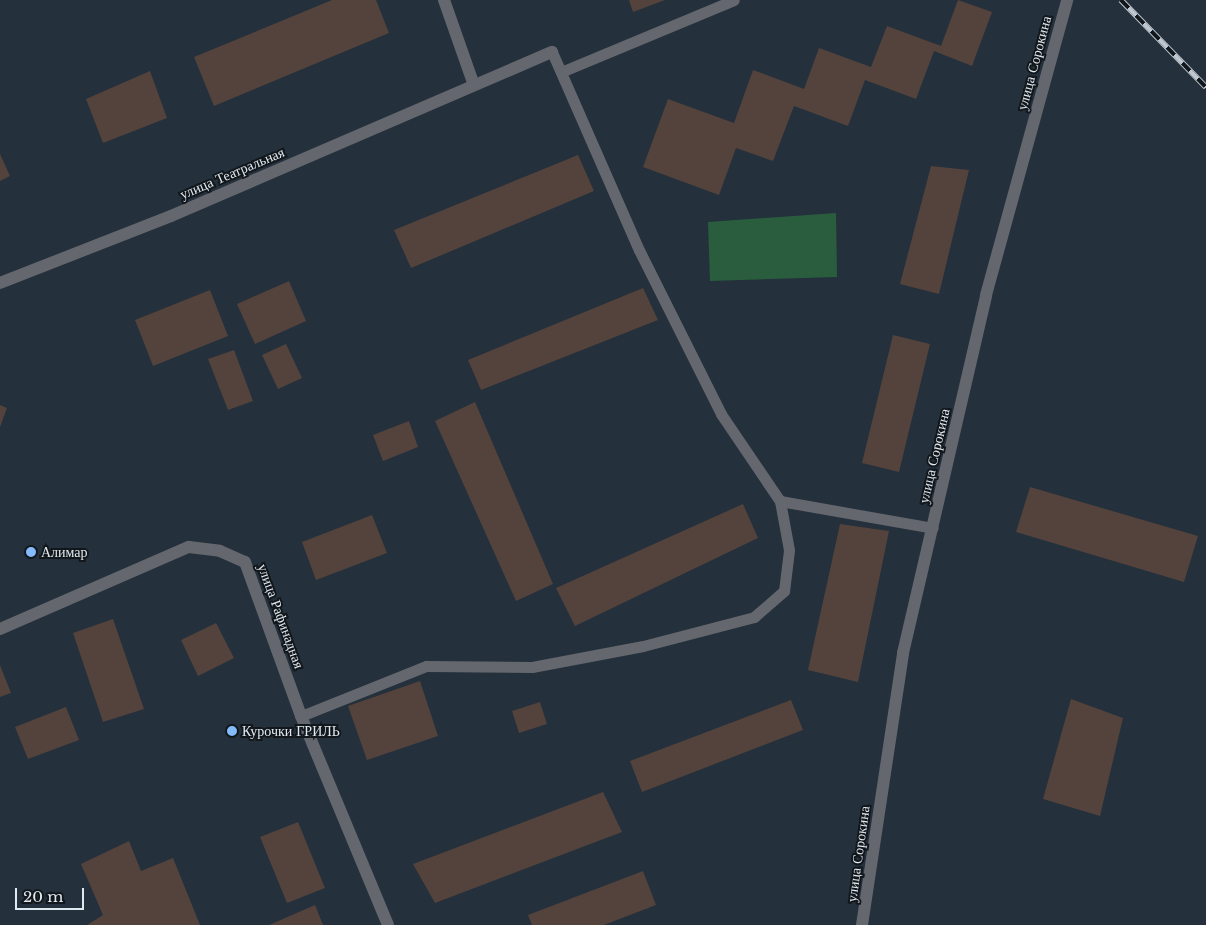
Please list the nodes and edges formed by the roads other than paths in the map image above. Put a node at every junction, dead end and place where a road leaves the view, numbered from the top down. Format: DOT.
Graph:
graph roads {
  1 [pos="444,0"];
  2 [pos="734,0"];
  3 [pos="1067,0"];
  4 [pos="552,52"];
  5 [pos="561,72"];
  6 [pos="474,85"];
  7 [pos="0,283"];
  8 [pos="780,501"];
  9 [pos="933,528"];
  10 [pos="0,630"];
  11 [pos="301,716"];
  12 [pos="388,925"];
  13 [pos="862,925"];
  1 -- 6 [label="street"];
  2 -- 5 [label="lane"];
  3 -- 9 [label="street, улица Сорокина"];
  4 -- 5 [label="lane"];
  4 -- 6 [label="street, улица Театральная"];
  5 -- 8 [label="lane"];
  6 -- 7 [label="street, улица Театральная"];
  8 -- 9 [label="lane"];
  8 -- 11 [label="lane"];
  9 -- 13 [label="street, улица Сорокина"];
  10 -- 11 [label="street, улица Рафинадная"];
  11 -- 12 [label="street, улица Рафинадная"];
}
